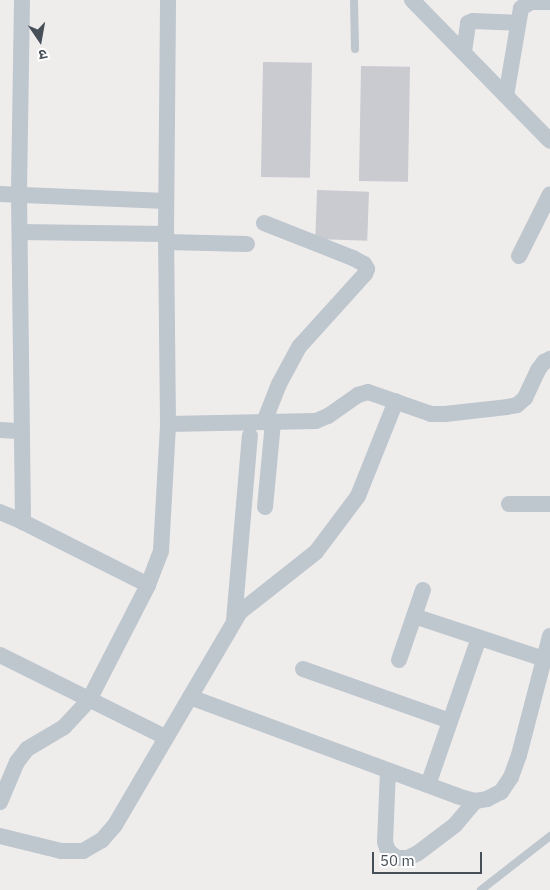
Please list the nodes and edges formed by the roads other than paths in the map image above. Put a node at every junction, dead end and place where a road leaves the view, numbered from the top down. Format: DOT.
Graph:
graph roads {
  1 [pos="22,0"];
  2 [pos="168,0"];
  3 [pos="354,0"];
  4 [pos="412,0"];
  5 [pos="550,2"];
  6 [pos="518,23"];
  7 [pos="356,49"];
  8 [pos="464,52"];
  9 [pos="506,96"];
  10 [pos="550,141"];
  11 [pos="19,193"];
  12 [pos="0,194"];
  13 [pos="550,194"];
  14 [pos="166,201"];
  15 [pos="264,223"];
  16 [pos="20,232"];
  17 [pos="166,238"];
  18 [pos="246,244"];
  19 [pos="519,256"];
  20 [pos="550,359"];
  21 [pos="396,401"];
  22 [pos="269,422"];
  23 [pos="168,424"];
  24 [pos="0,430"];
  25 [pos="22,431"];
  26 [pos="250,436"];
  27 [pos="508,504"];
  28 [pos="550,504"];
  29 [pos="265,507"];
  30 [pos="0,512"];
  31 [pos="23,522"];
  32 [pos="148,585"];
  33 [pos="423,590"];
  34 [pos="414,616"];
  35 [pos="234,622"];
  36 [pos="550,636"];
  37 [pos="479,638"];
  38 [pos="0,655"];
  39 [pos="544,659"];
  40 [pos="399,660"];
  41 [pos="303,669"];
  42 [pos="190,697"];
  43 [pos="89,700"];
  44 [pos="450,721"];
  45 [pos="165,737"];
  46 [pos="388,771"];
  47 [pos="428,785"];
  48 [pos="476,801"];
  49 [pos="0,802"];
  50 [pos="0,836"];
  51 [pos="550,836"];
  52 [pos="481,890"];
  1 -- 11 [label="street"];
  2 -- 14 [label="street"];
  3 -- 7 [label="lane"];
  4 -- 8 [label="street"];
  5 -- 6 [label="street"];
  6 -- 8 [label="street"];
  6 -- 9 [label="street"];
  8 -- 9 [label="street"];
  9 -- 10 [label="street"];
  11 -- 12 [label="street"];
  11 -- 14 [label="street"];
  11 -- 16 [label="street"];
  13 -- 19 [label="street"];
  14 -- 17 [label="street"];
  15 -- 22 [label="street"];
  16 -- 17 [label="street"];
  16 -- 25 [label="street"];
  17 -- 18 [label="street"];
  17 -- 23 [label="street"];
  20 -- 21 [label="street"];
  21 -- 22 [label="street"];
  21 -- 35 [label="street"];
  22 -- 23 [label="street"];
  22 -- 29 [label="street"];
  23 -- 32 [label="street"];
  24 -- 25 [label="street"];
  25 -- 31 [label="street"];
  26 -- 35 [label="street"];
  27 -- 28 [label="street"];
  30 -- 31 [label="street"];
  31 -- 32 [label="street"];
  32 -- 43 [label="street"];
  33 -- 34 [label="street"];
  34 -- 37 [label="street"];
  34 -- 40 [label="street"];
  35 -- 42 [label="street"];
  36 -- 39 [label="street"];
  37 -- 39 [label="street"];
  37 -- 44 [label="street"];
  38 -- 43 [label="street"];
  39 -- 48 [label="street"];
  41 -- 44 [label="street"];
  42 -- 45 [label="street"];
  42 -- 46 [label="street"];
  43 -- 45 [label="street"];
  43 -- 49 [label="street"];
  44 -- 47 [label="street"];
  45 -- 50 [label="street"];
  46 -- 47 [label="street"];
  46 -- 48 [label="street"];
  47 -- 48 [label="street"];
  51 -- 52 [label="lane"];
}
